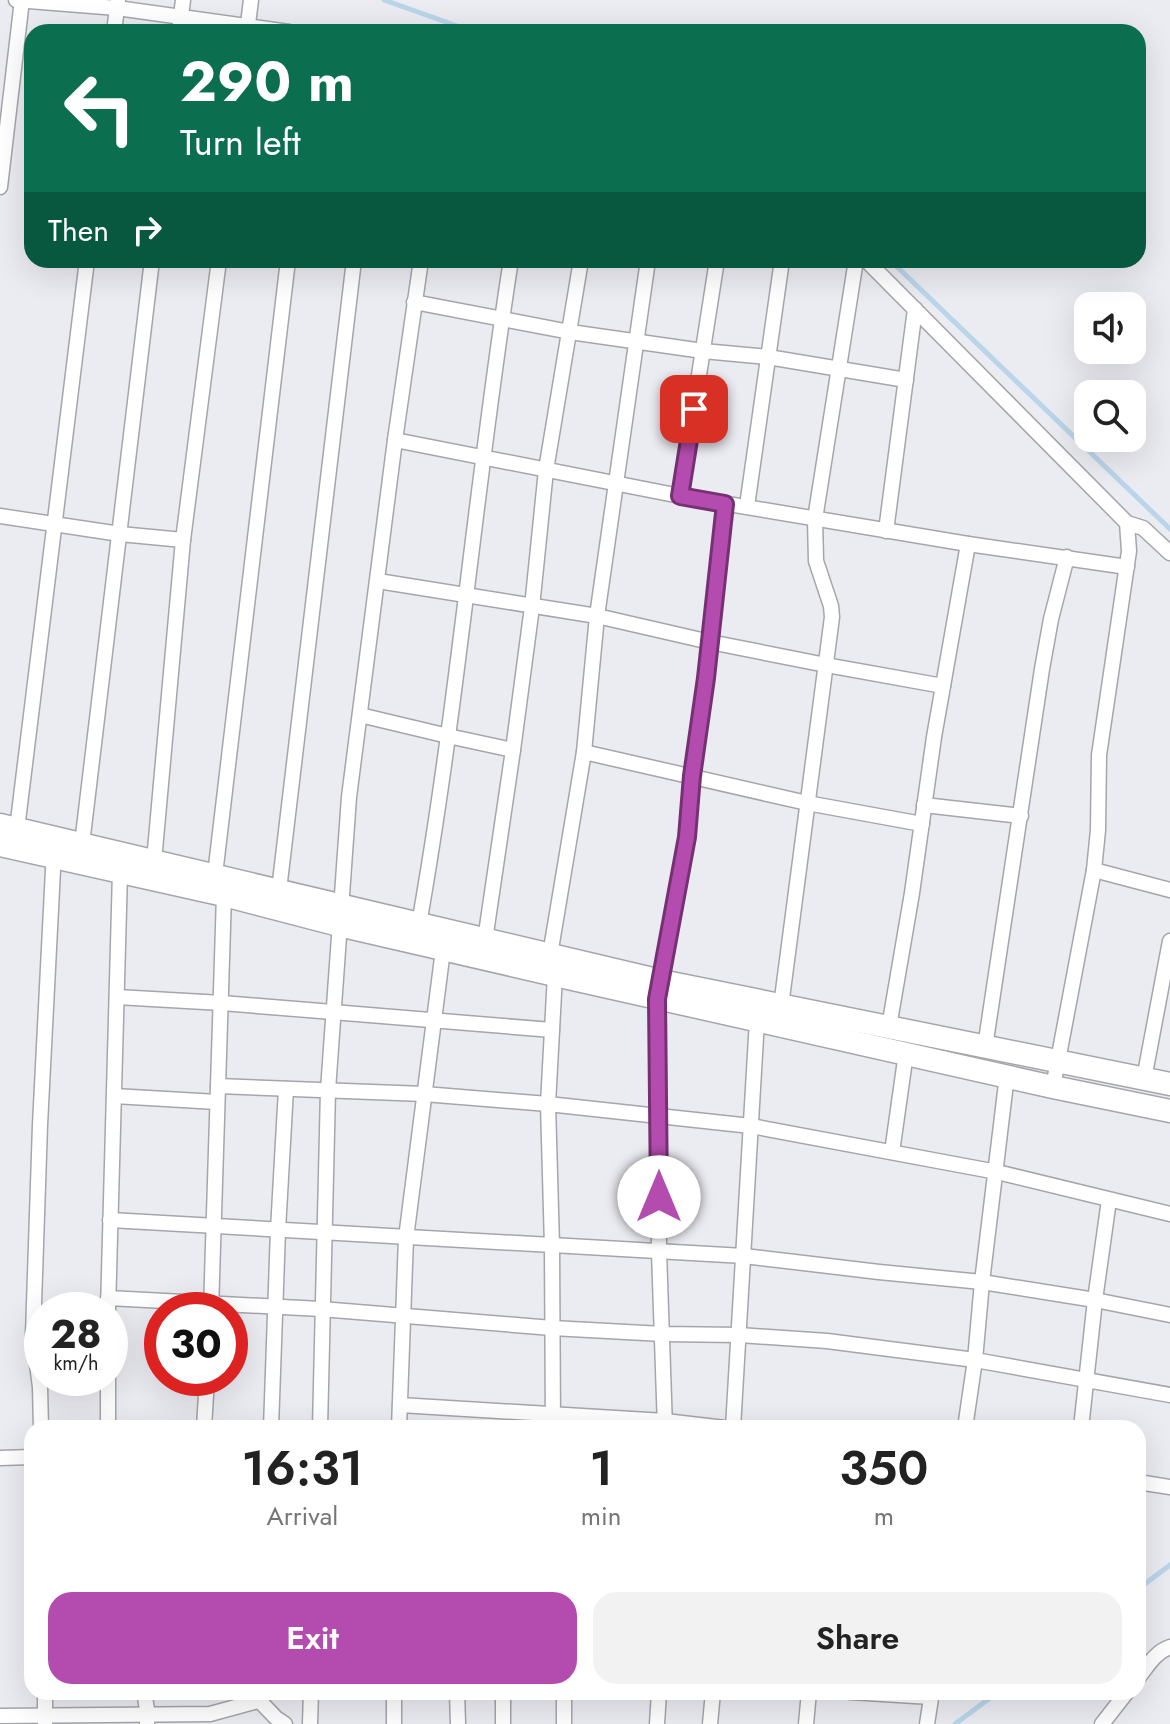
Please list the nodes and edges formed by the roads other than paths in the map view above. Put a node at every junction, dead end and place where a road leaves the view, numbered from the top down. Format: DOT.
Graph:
graph roads {
  1 [pos="20,0"];
  2 [pos="183,0"];
  3 [pos="251,0"];
  4 [pos="118,4"];
  5 [pos="115,24"];
  6 [pos="177,24"];
  7 [pos="180,24"];
  8 [pos="249,24"];
  9 [pos="5,101"];
  10 [pos="0,187"];
  11 [pos="86,268"];
  12 [pos="151,268"];
  13 [pos="218,268"];
  14 [pos="287,268"];
  15 [pos="353,268"];
  16 [pos="420,268"];
  17 [pos="510,268"];
  18 [pos="580,268"];
  19 [pos="647,268"];
  20 [pos="716,268"];
  21 [pos="781,268"];
  22 [pos="855,268"];
  23 [pos="874,268"];
  24 [pos="414,302"];
  25 [pos="915,309"];
  26 [pos="502,319"];
  27 [pos="570,332"];
  28 [pos="635,342"];
  29 [pos="703,351"];
  30 [pos="768,357"];
  31 [pos="839,368"];
  32 [pos="906,380"];
  33 [pos="395,440"];
  34 [pos="482,458"];
  35 [pos="546,470"];
  36 [pos="616,484"];
  37 [pos="680,496"];
  38 [pos="725,504"];
  39 [pos="747,506"];
  40 [pos="0,516"];
  41 [pos="815,519"];
  42 [pos="1127,523"];
  43 [pos="55,525"];
  44 [pos="886,531"];
  45 [pos="120,534"];
  46 [pos="183,540"];
  47 [pos="968,544"];
  48 [pos="1170,553"];
  49 [pos="1067,557"];
  50 [pos="1127,567"];
  51 [pos="378,581"];
  52 [pos="467,595"];
  53 [pos="532,607"];
  54 [pos="597,616"];
  55 [pos="710,642"];
  56 [pos="826,665"];
  57 [pos="943,686"];
  58 [pos="360,715"];
  59 [pos="448,736"];
  60 [pos="513,750"];
  61 [pos="584,752"];
  62 [pos="692,776"];
  63 [pos="807,803"];
  64 [pos="924,805"];
  65 [pos="1021,816"];
  66 [pos="922,824"];
  67 [pos="9,827"];
  68 [pos="82,844"];
  69 [pos="0,845"];
  70 [pos="54,847"];
  71 [pos="154,861"];
  72 [pos="1094,870"];
  73 [pos="120,872"];
  74 [pos="217,887"];
  75 [pos="279,890"];
  76 [pos="1170,890"];
  77 [pos="340,915"];
  78 [pos="419,924"];
  79 [pos="485,940"];
  80 [pos="1170,941"];
  81 [pos="443,950"];
  82 [pos="552,965"];
  83 [pos="659,990"];
  84 [pos="117,997"];
  85 [pos="222,1003"];
  86 [pos="781,1006"];
  87 [pos="333,1012"];
  88 [pos="757,1020"];
  89 [pos="434,1021"];
  90 [pos="889,1027"];
  91 [pos="552,1030"];
  92 [pos="985,1047"];
  93 [pos="906,1053"];
  94 [pos="1058,1062"];
  95 [pos="1007,1075"];
  96 [pos="1144,1079"];
  97 [pos="1170,1084"];
  98 [pos="218,1086"];
  99 [pos="1053,1087"];
  100 [pos="286,1089"];
  101 [pos="328,1090"];
  102 [pos="424,1094"];
  103 [pos="114,1096"];
  104 [pos="217,1102"];
  105 [pos="548,1104"];
  106 [pos="1170,1111"];
  107 [pos="659,1115"];
  108 [pos="751,1126"];
  109 [pos="892,1152"];
  110 [pos="997,1172"];
  111 [pos="1109,1200"];
  112 [pos="1170,1214"];
  113 [pos="110,1220"];
  114 [pos="213,1225"];
  115 [pos="278,1230"];
  116 [pos="325,1233"];
  117 [pos="406,1238"];
  118 [pos="552,1246"];
  119 [pos="659,1251"];
  120 [pos="744,1256"];
  121 [pos="982,1282"];
  122 [pos="108,1292"];
  123 [pos="211,1292"];
  124 [pos="1095,1300"];
  125 [pos="248,1307"];
  126 [pos="276,1307"];
  127 [pos="321,1309"];
  128 [pos="403,1315"];
  129 [pos="1170,1315"];
  130 [pos="552,1328"];
  131 [pos="663,1334"];
  132 [pos="739,1335"];
  133 [pos="975,1360"];
  134 [pos="1087,1381"];
  135 [pos="1170,1395"];
  136 [pos="108,1396"];
  137 [pos="206,1396"];
  138 [pos="400,1405"];
  139 [pos="41,1420"];
  140 [pos="108,1420"];
  141 [pos="204,1420"];
  142 [pos="271,1420"];
  143 [pos="320,1420"];
  144 [pos="399,1420"];
  145 [pos="543,1420"];
  146 [pos="553,1420"];
  147 [pos="665,1420"];
  148 [pos="734,1420"];
  149 [pos="966,1420"];
  150 [pos="1082,1420"];
  151 [pos="24,1457"];
  152 [pos="0,1458"];
  153 [pos="1146,1483"];
  154 [pos="1170,1487"];
  155 [pos="1170,1647"];
  156 [pos="1146,1668"];
  157 [pos="45,1700"];
  158 [pos="145,1700"];
  159 [pos="246,1700"];
  160 [pos="260,1700"];
  161 [pos="311,1700"];
  162 [pos="394,1700"];
  163 [pos="457,1700"];
  164 [pos="503,1700"];
  165 [pos="564,1700"];
  166 [pos="658,1700"];
  167 [pos="712,1700"];
  168 [pos="808,1700"];
  169 [pos="931,1700"];
  170 [pos="1121,1700"];
  171 [pos="0,1716"];
  172 [pos="211,1719"];
  173 [pos="46,1720"];
  174 [pos="147,1720"];
  175 [pos="928,1720"];
  176 [pos="285,1724"];
  177 [pos="310,1724"];
  178 [pos="394,1724"];
  179 [pos="458,1724"];
  180 [pos="503,1724"];
  181 [pos="564,1724"];
  182 [pos="657,1724"];
  183 [pos="710,1724"];
  184 [pos="806,1724"];
  185 [pos="1102,1724"];
  1 -- 4 [label="street"];
  1 -- 9 [label="street"];
  2 -- 7 [label="street"];
  3 -- 8 [label="street"];
  4 -- 5 [label="street"];
  4 -- 6 [label="street"];
  9 -- 10 [label="street"];
  11 -- 43 [label="street"];
  12 -- 45 [label="street"];
  13 -- 46 [label="street"];
  14 -- 74 [label="street"];
  15 -- 75 [label="street"];
  16 -- 24 [label="street"];
  17 -- 26 [label="street"];
  18 -- 27 [label="street"];
  19 -- 28 [label="street"];
  20 -- 29 [label="street"];
  21 -- 30 [label="street"];
  22 -- 31 [label="street"];
  23 -- 25 [label="street"];
  24 -- 26 [label="street"];
  24 -- 33 [label="street"];
  25 -- 32 [label="street"];
  25 -- 42 [label="street"];
  26 -- 27 [label="street"];
  26 -- 34 [label="street"];
  27 -- 28 [label="street"];
  27 -- 35 [label="street"];
  28 -- 29 [label="street"];
  28 -- 36 [label="street"];
  29 -- 30 [label="street"];
  29 -- 37 [label="street"];
  30 -- 31 [label="street"];
  30 -- 39 [label="street"];
  31 -- 32 [label="street"];
  31 -- 41 [label="street"];
  32 -- 44 [label="street"];
  33 -- 34 [label="street"];
  33 -- 51 [label="street"];
  34 -- 35 [label="street"];
  34 -- 52 [label="street"];
  35 -- 36 [label="street"];
  35 -- 53 [label="street"];
  36 -- 37 [label="street"];
  36 -- 54 [label="street"];
  37 -- 38 [label="street"];
  38 -- 39 [label="street"];
  38 -- 55 [label="street"];
  39 -- 41 [label="street"];
  40 -- 43 [label="street"];
  41 -- 44 [label="street"];
  41 -- 56 [label="street"];
  42 -- 48 [label="street"];
  42 -- 50 [label="street"];
  43 -- 45 [label="street"];
  43 -- 67 [label="street"];
  44 -- 47 [label="street"];
  45 -- 46 [label="street"];
  45 -- 68 [label="street"];
  46 -- 71 [label="street"];
  47 -- 49 [label="street"];
  47 -- 57 [label="street"];
  49 -- 50 [label="street"];
  49 -- 65 [label="street"];
  50 -- 72 [label="street"];
  51 -- 52 [label="street"];
  51 -- 58 [label="street"];
  52 -- 53 [label="street"];
  52 -- 59 [label="street"];
  53 -- 54 [label="street"];
  53 -- 60 [label="street"];
  54 -- 55 [label="street"];
  54 -- 61 [label="street"];
  55 -- 56 [label="street"];
  55 -- 62 [label="street"];
  56 -- 57 [label="street"];
  56 -- 63 [label="street"];
  57 -- 64 [label="street"];
  58 -- 59 [label="street"];
  58 -- 77 [label="street"];
  59 -- 60 [label="street"];
  59 -- 78 [label="street"];
  60 -- 79 [label="street"];
  61 -- 62 [label="street"];
  61 -- 82 [label="street"];
  62 -- 63 [label="street"];
  62 -- 83 [label="street"];
  63 -- 66 [label="street"];
  63 -- 86 [label="street"];
  64 -- 65 [label="street"];
  64 -- 66 [label="street"];
  65 -- 92 [label="street"];
  66 -- 90 [label="street"];
  67 -- 70 [label="main road"];
  68 -- 70 [label="main road"];
  68 -- 71 [label="main road"];
  69 -- 70 [label="main road"];
  70 -- 73 [label="main road"];
  70 -- 139 [label="street"];
  71 -- 74 [label="main road"];
  72 -- 76 [label="street"];
  72 -- 94 [label="street"];
  73 -- 74 [label="main road"];
  73 -- 84 [label="street"];
  74 -- 75 [label="main road"];
  74 -- 77 [label="main road"];
  74 -- 85 [label="street"];
  75 -- 77 [label="main road"];
  77 -- 78 [label="main road"];
  77 -- 81 [label="main road"];
  77 -- 87 [label="street"];
  78 -- 79 [label="main road"];
  79 -- 82 [label="main road"];
  80 -- 96 [label="street"];
  81 -- 82 [label="main road"];
  81 -- 89 [label="street"];
  82 -- 83 [label="main road"];
  82 -- 91 [label="street"];
  83 -- 86 [label="main road"];
  83 -- 88 [label="main road"];
  83 -- 107 [label="street"];
  84 -- 85 [label="street"];
  84 -- 103 [label="street"];
  85 -- 87 [label="street"];
  85 -- 98 [label="street"];
  86 -- 90 [label="main road"];
  87 -- 89 [label="street"];
  87 -- 101 [label="street"];
  88 -- 93 [label="main road"];
  88 -- 108 [label="street"];
  89 -- 91 [label="street"];
  89 -- 102 [label="street"];
  90 -- 92 [label="main road"];
  91 -- 105 [label="street"];
  92 -- 94 [label="main road"];
  93 -- 95 [label="main road"];
  93 -- 109 [label="street"];
  94 -- 96 [label="main road"];
  94 -- 99 [label="street"];
  95 -- 99 [label="main road"];
  95 -- 110 [label="street"];
  96 -- 97 [label="main road"];
  98 -- 100 [label="street"];
  98 -- 104 [label="street"];
  99 -- 106 [label="main road"];
  100 -- 101 [label="street"];
  100 -- 115 [label="street"];
  101 -- 102 [label="street"];
  101 -- 116 [label="street"];
  102 -- 105 [label="street"];
  102 -- 117 [label="street"];
  103 -- 104 [label="street"];
  103 -- 113 [label="street"];
  104 -- 114 [label="street"];
  105 -- 107 [label="street"];
  105 -- 118 [label="street"];
  107 -- 108 [label="street"];
  107 -- 119 [label="street"];
  108 -- 109 [label="street"];
  108 -- 120 [label="street"];
  109 -- 110 [label="street"];
  110 -- 111 [label="street"];
  110 -- 121 [label="street"];
  111 -- 112 [label="street"];
  111 -- 124 [label="street"];
  113 -- 114 [label="street"];
  113 -- 122 [label="street"];
  114 -- 115 [label="street"];
  114 -- 123 [label="street"];
  115 -- 116 [label="street"];
  115 -- 126 [label="street"];
  116 -- 117 [label="street"];
  116 -- 127 [label="street"];
  117 -- 118 [label="street"];
  117 -- 128 [label="street"];
  118 -- 119 [label="street"];
  118 -- 130 [label="street"];
  119 -- 120 [label="street"];
  119 -- 131 [label="street"];
  120 -- 121 [label="street"];
  120 -- 132 [label="street"];
  121 -- 124 [label="street"];
  121 -- 133 [label="street"];
  124 -- 129 [label="street"];
  124 -- 134 [label="street"];
  125 -- 126 [label="street"];
  126 -- 127 [label="street"];
  126 -- 142 [label="street"];
  127 -- 128 [label="street"];
  127 -- 143 [label="street"];
  128 -- 130 [label="street"];
  128 -- 138 [label="street"];
  130 -- 131 [label="street"];
  130 -- 146 [label="street"];
  131 -- 132 [label="street"];
  131 -- 147 [label="street"];
  132 -- 133 [label="street"];
  132 -- 148 [label="street"];
  133 -- 134 [label="street"];
  133 -- 149 [label="street"];
  134 -- 135 [label="street"];
  134 -- 150 [label="street"];
  136 -- 140 [label="street"];
  137 -- 141 [label="street"];
  138 -- 144 [label="street"];
  138 -- 145 [label="street"];
  151 -- 152 [label="street"];
  153 -- 154 [label="street"];
  155 -- 156 [label="street"];
  157 -- 173 [label="street"];
  158 -- 174 [label="street"];
  159 -- 172 [label="street"];
  160 -- 176 [label="street"];
  161 -- 177 [label="street"];
  162 -- 178 [label="street"];
  163 -- 179 [label="street"];
  164 -- 180 [label="street"];
  165 -- 181 [label="street"];
  166 -- 182 [label="street"];
  167 -- 183 [label="street"];
  168 -- 184 [label="street"];
  169 -- 175 [label="street"];
  170 -- 185 [label="street"];
  171 -- 173 [label="street"];
  172 -- 174 [label="street"];
  173 -- 174 [label="street"];
}
